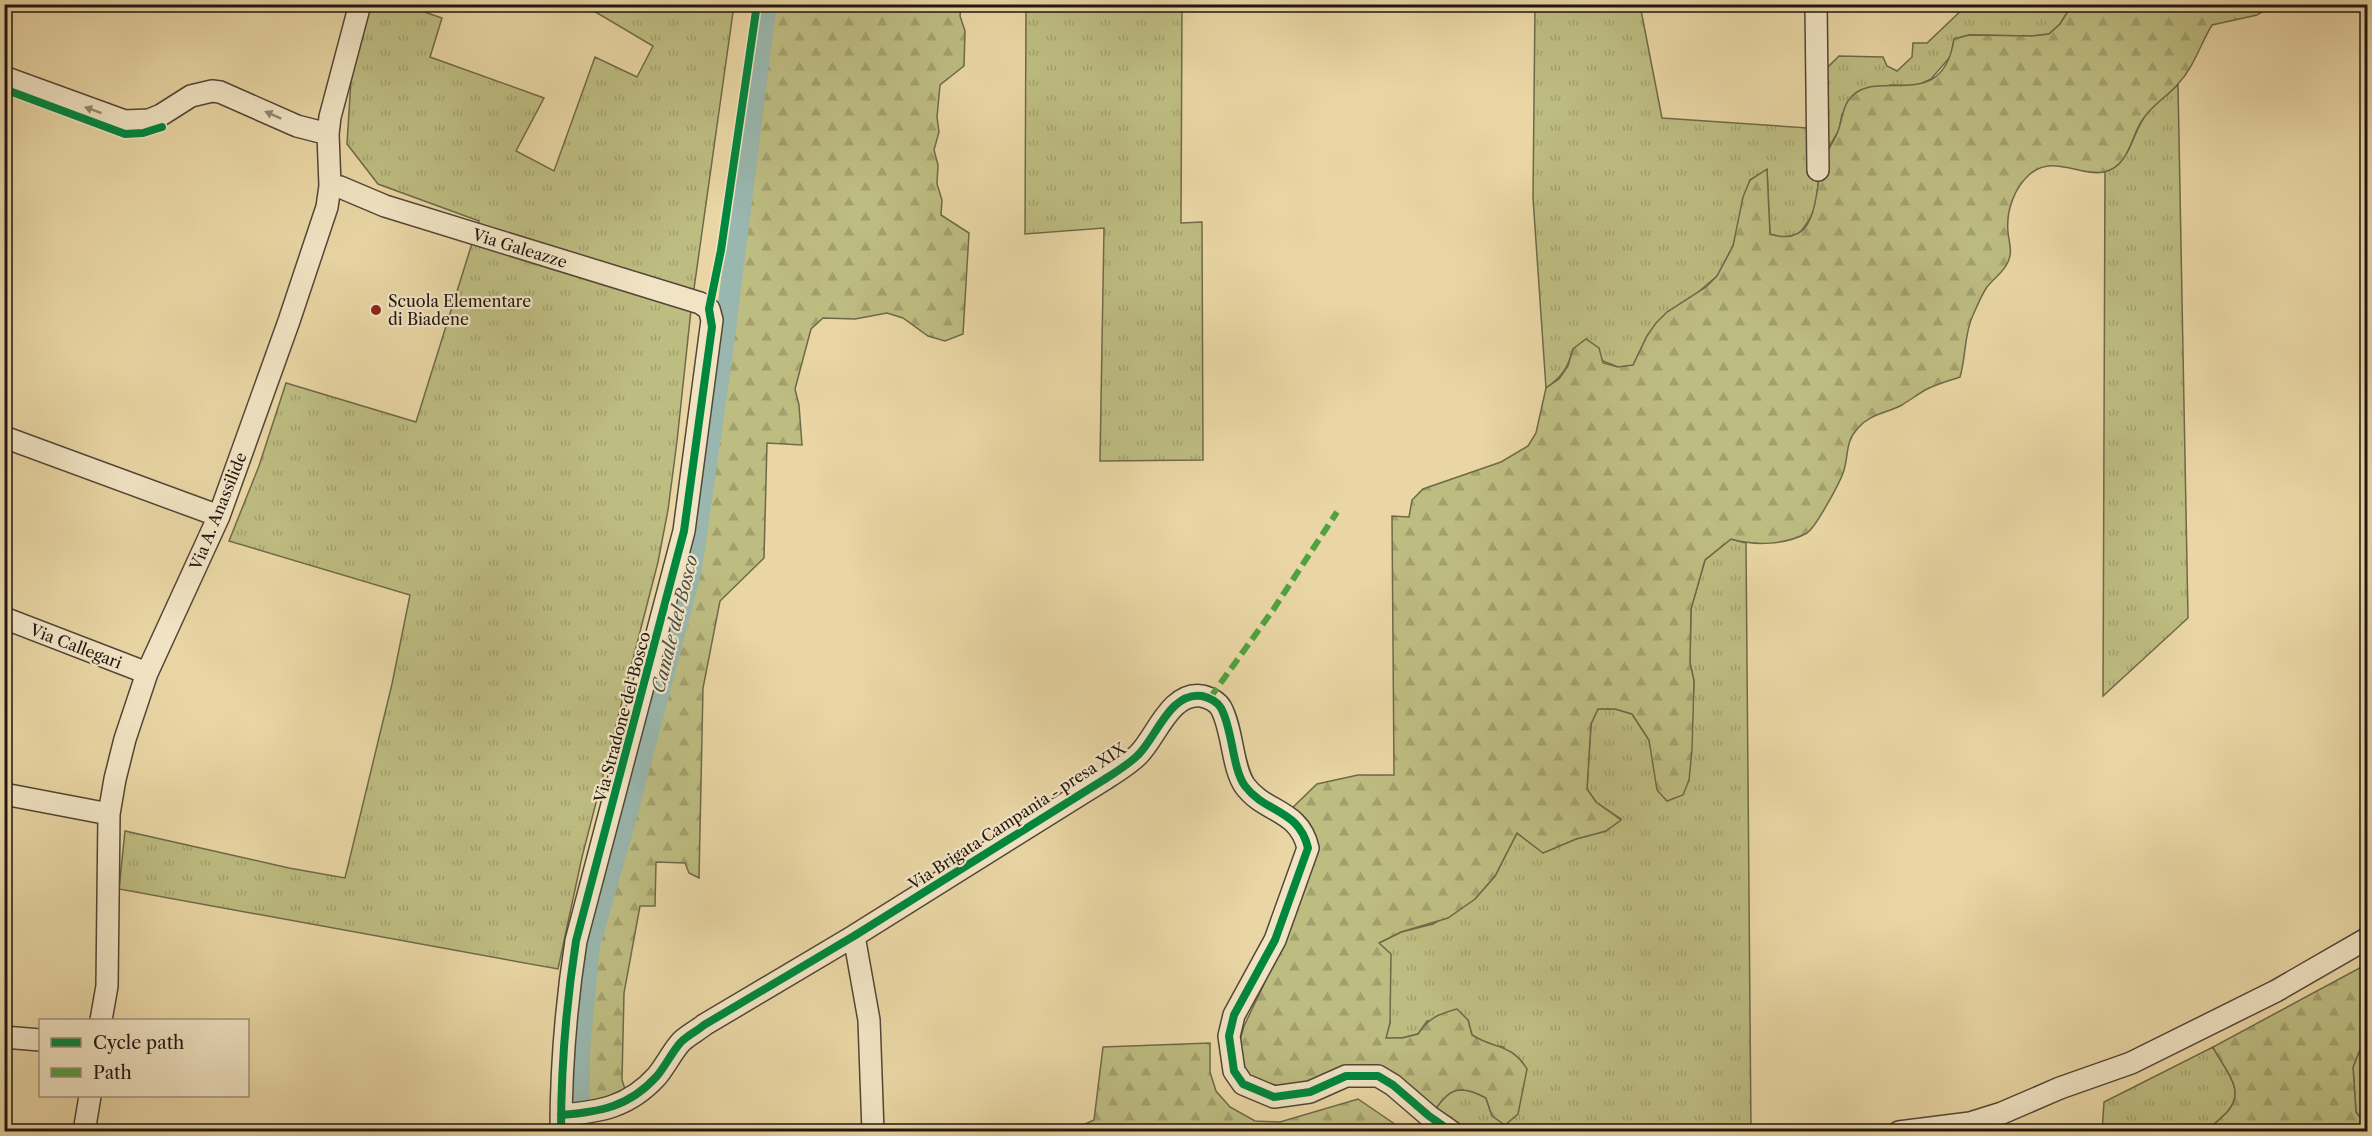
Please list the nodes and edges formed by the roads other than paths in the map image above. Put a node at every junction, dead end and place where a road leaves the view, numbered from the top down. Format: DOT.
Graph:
graph roads {
  1 [pos="360,4"];
  2 [pos="1816,4"];
  3 [pos="4,77"];
  4 [pos="328,134"];
  5 [pos="1818,170"];
  6 [pos="330,186"];
  7 [pos="709,309"];
  8 [pos="4,438"];
  9 [pos="219,516"];
  10 [pos="4,618"];
  11 [pos="147,673"];
  12 [pos="4,794"];
  13 [pos="109,814"];
  14 [pos="854,936"];
  15 [pos="2367,938"];
  16 [pos="102,1019"];
  17 [pos="4,1037"];
  18 [pos="39,1040"];
  19 [pos="90,1097"];
  20 [pos="561,1123"];
  21 [pos="84,1131"];
  22 [pos="873,1131"];
  23 [pos="1452,1131"];
  24 [pos="1899,1131"];
  1 -- 4 [label="street, Via A. Anassilide"];
  2 -- 5 [label="street"];
  4 -- 3 [label="street, one-way"];
  4 -- 6 [label="street, Via A. Anassilide"];
  6 -- 7 [label="street, Via Galeazze"];
  6 -- 9 [label="street, Via A. Anassilide"];
  7 -- 20 [label="street, Via Stradone del Bosco"];
  8 -- 9 [label="street"];
  9 -- 11 [label="street, Via A. Anassilide"];
  10 -- 11 [label="street, Via Callegari"];
  11 -- 13 [label="street, Via A. Anassilide"];
  12 -- 13 [label="street"];
  13 -- 16 [label="street, Via A. Anassilide"];
  14 -- 20 [label="street, Via Brigata Campania - presa XIX"];
  14 -- 22 [label="street"];
  14 -- 23 [label="street, Via Brigata Campania - presa XIX"];
  15 -- 24 [label="street"];
  17 -- 18 [label="street"];
  19 -- 21 [label="street"];
}
